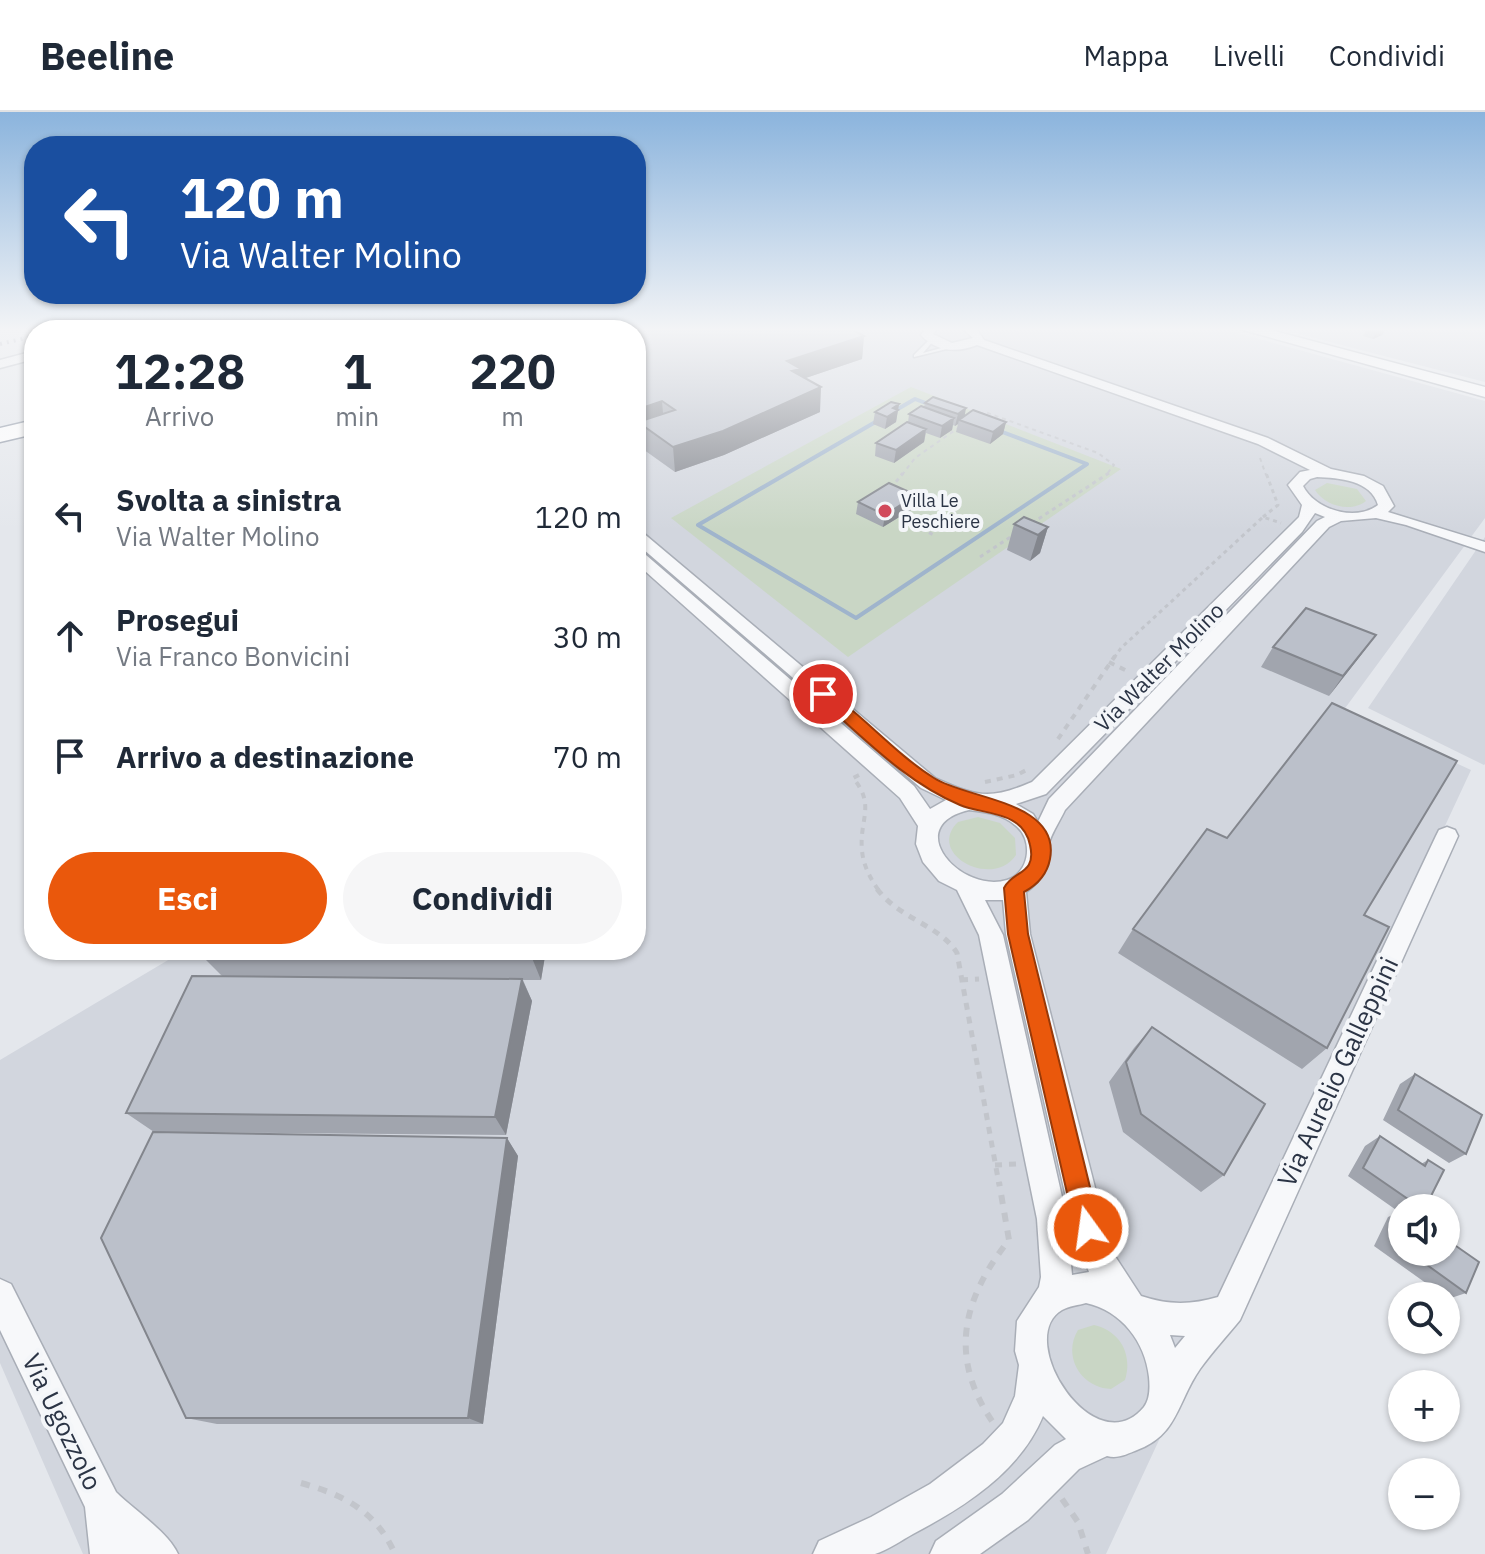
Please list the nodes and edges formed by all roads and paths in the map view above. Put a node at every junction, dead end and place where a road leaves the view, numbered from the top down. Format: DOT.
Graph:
graph roads {
  1 [pos="1109,395"];
  2 [pos="1121,395"];
  3 [pos="977,417"];
  4 [pos="24,418"];
  5 [pos="968,422"];
  6 [pos="0,424"];
  7 [pos="24,429"];
  8 [pos="0,435"];
  9 [pos="1255,452"];
  10 [pos="1327,473"];
  11 [pos="1298,479"];
  12 [pos="886,494"];
  13 [pos="1384,498"];
  14 [pos="1310,504"];
  15 [pos="1377,514"];
  16 [pos="1341,515"];
  17 [pos="1263,517"];
  18 [pos="900,519"];
  19 [pos="1032,523"];
  20 [pos="1019,532"];
  21 [pos="936,536"];
  22 [pos="1485,537"];
  23 [pos="646,543"];
  24 [pos="1485,547"];
  25 [pos="980,557"];
  26 [pos="646,563"];
  27 [pos="978,802"];
  28 [pos="929,825"];
  29 [pos="1447,836"];
  30 [pos="1039,842"];
  31 [pos="966,886"];
  32 [pos="1014,888"];
  33 [pos="0,1295"];
  34 [pos="1053,1296"];
  35 [pos="1128,1305"];
  36 [pos="1229,1309"];
  37 [pos="1034,1368"];
  38 [pos="1166,1393"];
  39 [pos="1105,1439"];
  40 [pos="301,1483"];
  41 [pos="103,1505"];
  42 [pos="109,1554"];
  43 [pos="159,1554"];
  44 [pos="395,1554"];
  45 [pos="832,1554"];
  46 [pos="949,1554"];
  1 -- 11 [label="street"];
  2 -- 10 [label="street"];
  3 -- 19 [label="path"];
  4 -- 6 [label="highway"];
  5 -- 12 [label="path"];
  7 -- 8 [label="highway"];
  9 -- 17 [label="path"];
  10 -- 11 [label="street"];
  10 -- 13 [label="street"];
  11 -- 14 [label="street"];
  13 -- 15 [label="street"];
  13 -- 22 [label="street"];
  14 -- 16 [label="street"];
  14 -- 27 [label="street, Via Walter Molino"];
  15 -- 16 [label="street"];
  15 -- 24 [label="street"];
  16 -- 30 [label="street, Via Walter Molino"];
  18 -- 21 [label="path"];
  20 -- 25 [label="path"];
  23 -- 27 [label="street"];
  26 -- 28 [label="street"];
  27 -- 28 [label="street, Via Walter Molino"];
  27 -- 30 [label="street"];
  28 -- 31 [label="street"];
  29 -- 36 [label="street, Via Aurelio Galleppini"];
  30 -- 32 [label="street, Via Walter Molino"];
  31 -- 32 [label="street"];
  31 -- 34 [label="street"];
  32 -- 35 [label="street"];
  33 -- 41 [label="street, Via Ugozzolo"];
  34 -- 35 [label="street"];
  34 -- 37 [label="street"];
  35 -- 36 [label="street"];
  35 -- 38 [label="street"];
  36 -- 38 [label="street, Via Aurelio Galleppini"];
  37 -- 39 [label="street"];
  37 -- 45 [label="street"];
  38 -- 39 [label="street"];
  39 -- 46 [label="street"];
  40 -- 44 [label="path"];
  41 -- 42 [label="street, Via Ugozzolo"];
  41 -- 43 [label="street, Via Ugozzolo"];
}
